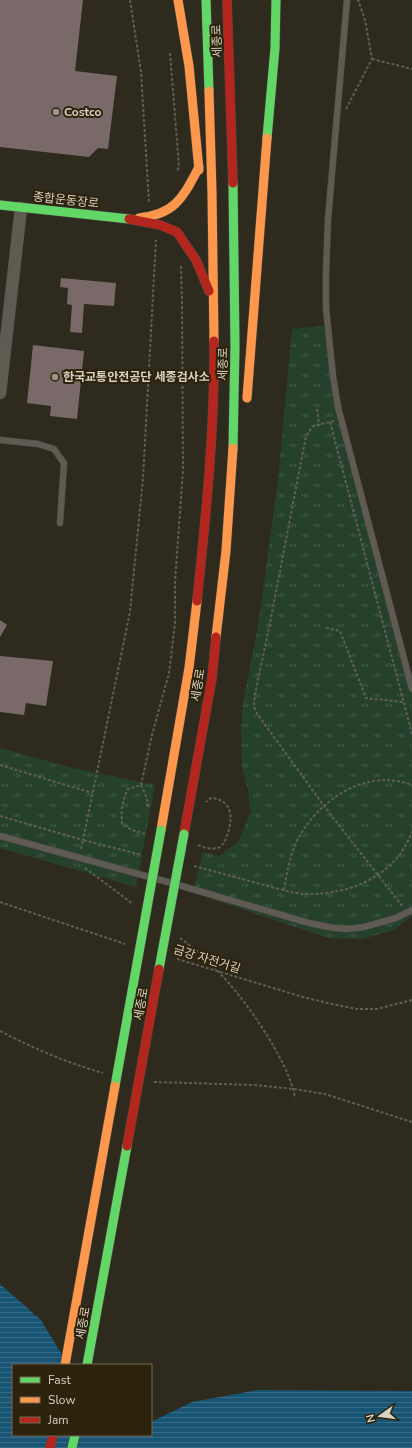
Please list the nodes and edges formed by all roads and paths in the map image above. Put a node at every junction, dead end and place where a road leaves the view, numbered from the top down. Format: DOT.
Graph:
graph roads {
  1 [pos="130,0"];
  2 [pos="178,0"];
  3 [pos="206,0"];
  4 [pos="227,0"];
  5 [pos="276,0"];
  6 [pos="347,0"];
  7 [pos="358,0"];
  8 [pos="169,48"];
  9 [pos="372,59"];
  10 [pos="412,69"];
  11 [pos="344,114"];
  12 [pos="199,167"];
  13 [pos="177,174"];
  14 [pos="200,182"];
  15 [pos="149,204"];
  16 [pos="0,205"];
  17 [pos="20,208"];
  18 [pos="203,213"];
  19 [pos="129,219"];
  20 [pos="157,236"];
  21 [pos="180,261"];
  22 [pos="210,294"];
  23 [pos="214,346"];
  24 [pos="0,393"];
  25 [pos="246,409"];
  26 [pos="317,409"];
  27 [pos="341,419"];
  28 [pos="330,422"];
  29 [pos="320,424"];
  30 [pos="0,440"];
  31 [pos="238,518"];
  32 [pos="60,523"];
  33 [pos="326,628"];
  34 [pos="212,678"];
  35 [pos="412,689"];
  36 [pos="403,702"];
  37 [pos="412,734"];
  38 [pos="0,765"];
  39 [pos="412,785"];
  40 [pos="141,786"];
  41 [pos="92,793"];
  42 [pos="324,806"];
  43 [pos="203,807"];
  44 [pos="148,812"];
  45 [pos="0,816"];
  46 [pos="412,832"];
  47 [pos="149,835"];
  48 [pos="0,836"];
  49 [pos="83,840"];
  50 [pos="196,844"];
  51 [pos="202,847"];
  52 [pos="195,851"];
  53 [pos="142,855"];
  54 [pos="80,858"];
  55 [pos="192,866"];
  56 [pos="377,874"];
  57 [pos="284,890"];
  58 [pos="0,902"];
  59 [pos="410,911"];
  60 [pos="132,946"];
  61 [pos="170,957"];
  62 [pos="216,970"];
  63 [pos="412,1000"];
  64 [pos="0,1031"];
  65 [pos="106,1073"];
  66 [pos="152,1082"];
  67 [pos="294,1089"];
  68 [pos="295,1098"];
  69 [pos="412,1122"];
  70 [pos="65,1364"];
  71 [pos="87,1364"];
  72 [pos="53,1436"];
  73 [pos="75,1436"];
  74 [pos="50,1448"];
  75 [pos="72,1448"];
  1 -- 15 [label="path"];
  2 -- 12 [label="main road"];
  3 -- 23 [label="main road, 세종로"];
  4 -- 34 [label="main road, 세종로"];
  5 -- 25 [label="main road"];
  6 -- 27 [label="lane"];
  7 -- 9 [label="path"];
  8 -- 13 [label="path"];
  9 -- 10 [label="path"];
  9 -- 11 [label="path"];
  12 -- 14 [label="main road"];
  12 -- 19 [label="main road"];
  16 -- 17 [label="main road, 종합운동장로"];
  17 -- 19 [label="main road, 종합운동장로"];
  17 -- 24 [label="street"];
  18 -- 22 [label="main road"];
  19 -- 22 [label="main road"];
  20 -- 41 [label="path"];
  21 -- 40 [label="path"];
  22 -- 23 [label="main road"];
  23 -- 70 [label="main road, 세종로, bridge"];
  26 -- 29 [label="path"];
  27 -- 28 [label="path"];
  27 -- 35 [label="lane"];
  28 -- 29 [label="path"];
  28 -- 36 [label="path"];
  29 -- 42 [label="path"];
  30 -- 32 [label="lane"];
  31 -- 34 [label="main road"];
  33 -- 36 [label="path"];
  34 -- 71 [label="main road, 세종로, bridge"];
  36 -- 37 [label="path"];
  38 -- 41 [label="path"];
  39 -- 42 [label="path"];
  40 -- 44 [label="path"];
  40 -- 47 [label="path"];
  41 -- 49 [label="path"];
  42 -- 56 [label="path"];
  42 -- 57 [label="path"];
  43 -- 51 [label="path"];
  45 -- 49 [label="path"];
  46 -- 56 [label="path"];
  48 -- 54 [label="lane"];
  49 -- 53 [label="path"];
  49 -- 54 [label="path"];
  50 -- 52 [label="path"];
  54 -- 59 [label="lane"];
  55 -- 57 [label="path"];
  56 -- 57 [label="path"];
  56 -- 59 [label="path"];
  58 -- 60 [label="path"];
  61 -- 62 [label="path, 금강 자전거길"];
  62 -- 63 [label="path, 금강 자전거길"];
  62 -- 67 [label="path"];
  64 -- 65 [label="path"];
  66 -- 67 [label="path"];
  67 -- 68 [label="path"];
  67 -- 69 [label="path"];
  72 -- 74 [label="main road"];
  73 -- 75 [label="main road"];
}
